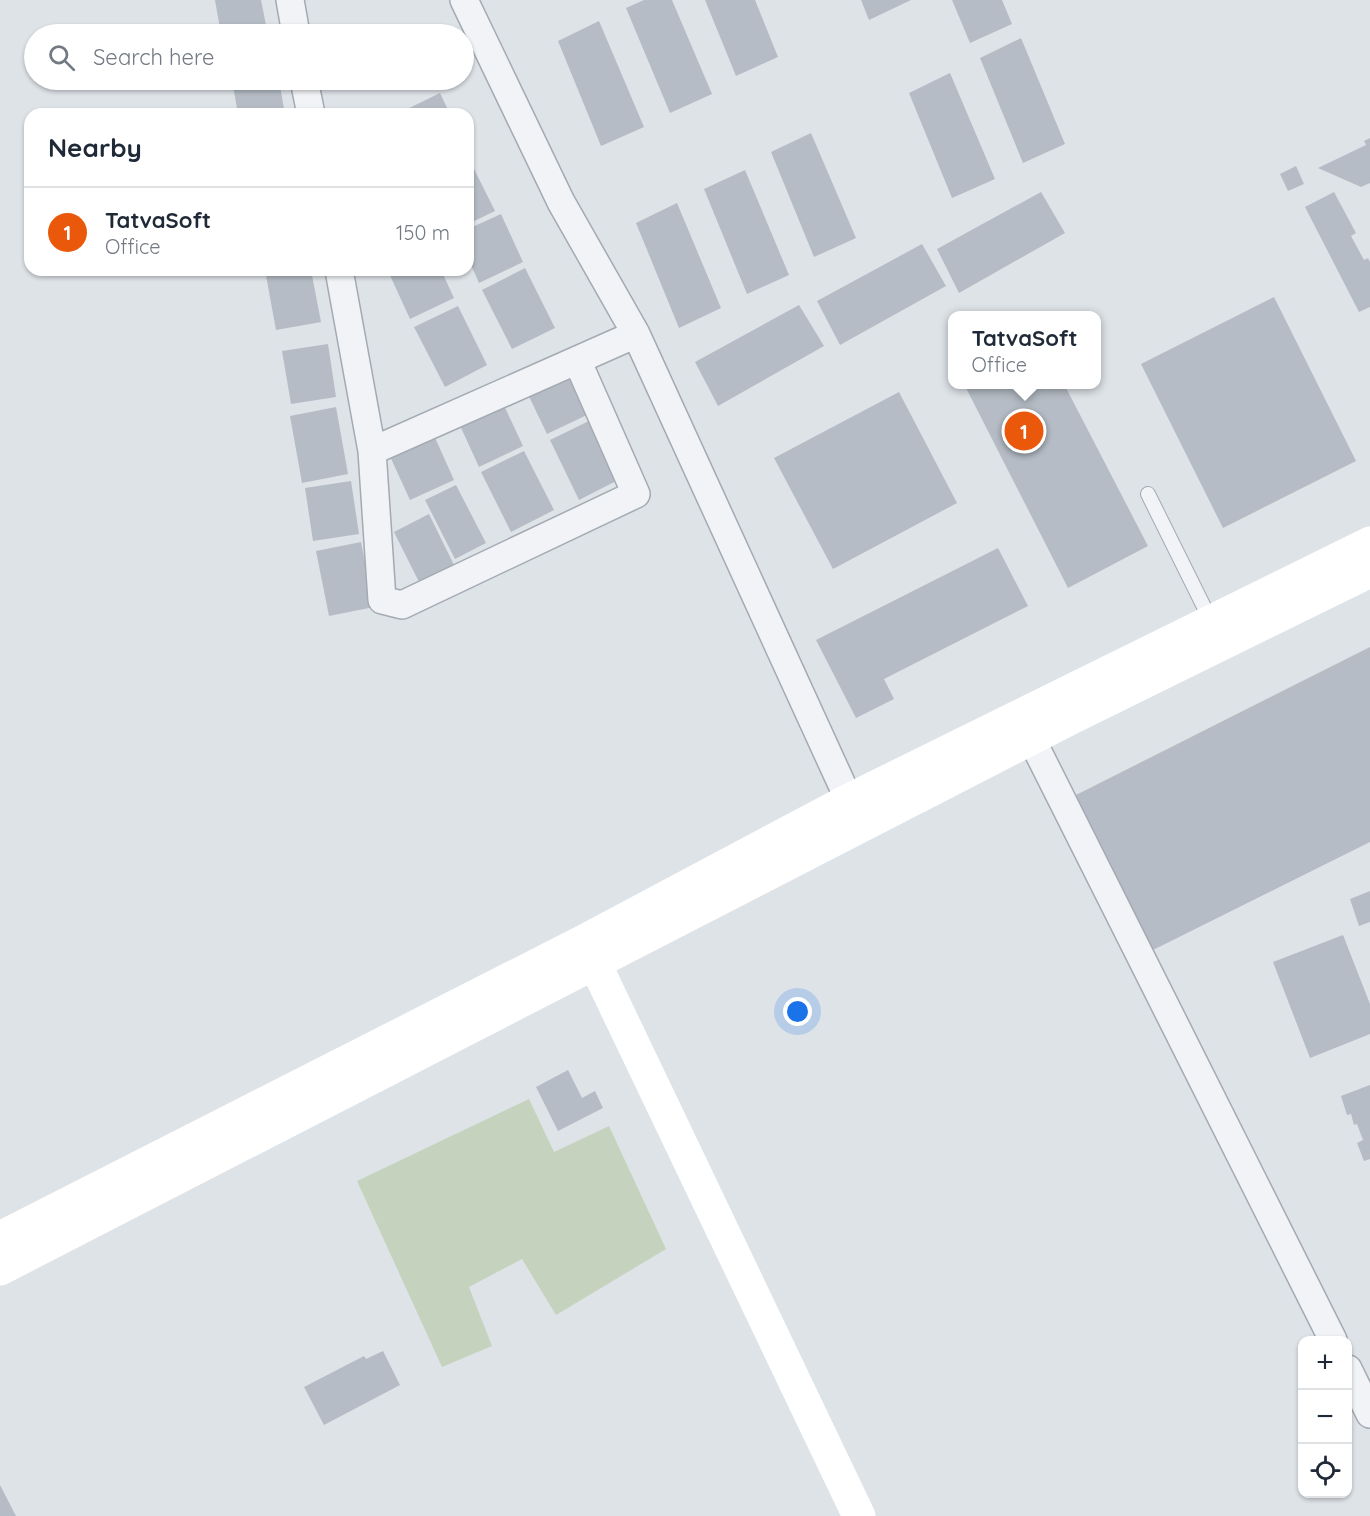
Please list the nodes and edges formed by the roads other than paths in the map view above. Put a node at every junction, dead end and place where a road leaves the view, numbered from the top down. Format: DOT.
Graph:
graph roads {
  1 [pos="290,0"];
  2 [pos="464,0"];
  3 [pos="294,24"];
  4 [pos="306,90"];
  5 [pos="310,108"];
  6 [pos="340,276"];
  7 [pos="636,334"];
  8 [pos="577,360"];
  9 [pos="372,451"];
  10 [pos="1148,494"];
  11 [pos="1370,543"];
  12 [pos="1370,571"];
  13 [pos="1211,621"];
  14 [pos="1031,738"];
  15 [pos="849,800"];
  16 [pos="590,952"];
  17 [pos="0,1238"];
  18 [pos="0,1269"];
  19 [pos="1330,1336"];
  20 [pos="1352,1379"];
  21 [pos="1370,1413"];
  22 [pos="859,1516"];
  1 -- 3 [label="street"];
  2 -- 7 [label="street"];
  4 -- 5 [label="street"];
  6 -- 9 [label="street"];
  7 -- 8 [label="street"];
  7 -- 15 [label="street"];
  8 -- 9 [label="street"];
  8 -- 9 [label="street"];
  10 -- 13 [label="lane"];
  11 -- 13 [label="main road"];
  12 -- 14 [label="main road"];
  13 -- 15 [label="main road"];
  14 -- 16 [label="main road"];
  14 -- 19 [label="street"];
  15 -- 16 [label="main road"];
  16 -- 17 [label="main road"];
  16 -- 18 [label="main road"];
  16 -- 22 [label="main road"];
  20 -- 21 [label="street"];
}
